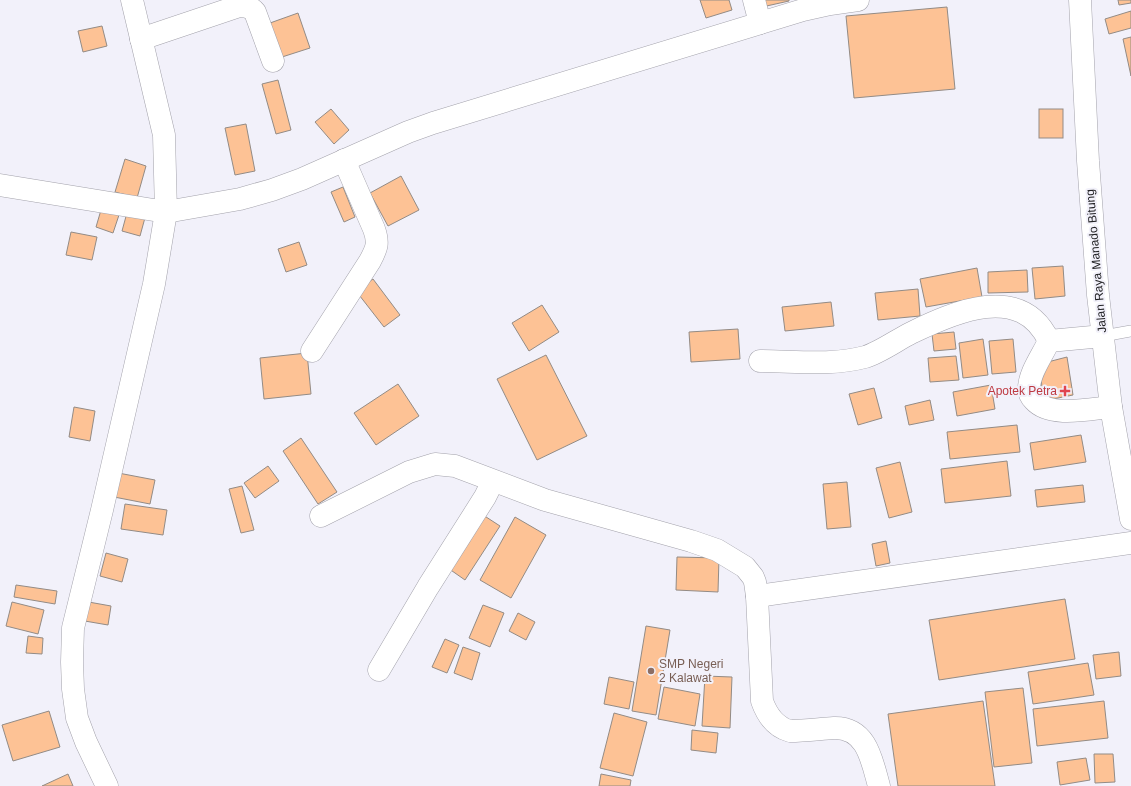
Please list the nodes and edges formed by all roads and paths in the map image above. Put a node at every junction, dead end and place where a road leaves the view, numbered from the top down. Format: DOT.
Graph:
graph roads {
  1 [pos="132,0"];
  2 [pos="754,0"];
  3 [pos="858,0"];
  4 [pos="1080,0"];
  5 [pos="760,23"];
  6 [pos="141,40"];
  7 [pos="273,61"];
  8 [pos="344,160"];
  9 [pos="0,185"];
  10 [pos="166,212"];
  11 [pos="1131,331"];
  12 [pos="1103,336"];
  13 [pos="1049,342"];
  14 [pos="312,351"];
  15 [pos="760,360"];
  16 [pos="1111,408"];
  17 [pos="493,481"];
  18 [pos="1130,506"];
  19 [pos="321,516"];
  20 [pos="1131,543"];
  21 [pos="757,596"];
  22 [pos="379,670"];
  23 [pos="107,786"];
  24 [pos="878,786"];
  1 -- 6 [label="main road"];
  2 -- 5 [label="main road"];
  3 -- 5 [label="main road"];
  4 -- 12 [label="main road, Jalan Raya Manado Bitung"];
  5 -- 8 [label="main road"];
  6 -- 7 [label="main road"];
  6 -- 10 [label="main road"];
  8 -- 10 [label="main road"];
  8 -- 14 [label="main road"];
  9 -- 10 [label="main road"];
  10 -- 23 [label="main road"];
  11 -- 12 [label="lane"];
  12 -- 13 [label="main road"];
  12 -- 16 [label="main road, Jalan Raya Manado Bitung"];
  13 -- 15 [label="main road"];
  13 -- 16 [label="main road"];
  16 -- 18 [label="main road, Jalan Raya Manado Bitung"];
  17 -- 19 [label="main road"];
  17 -- 21 [label="main road"];
  17 -- 22 [label="main road"];
  20 -- 21 [label="main road"];
  21 -- 24 [label="main road"];
}
